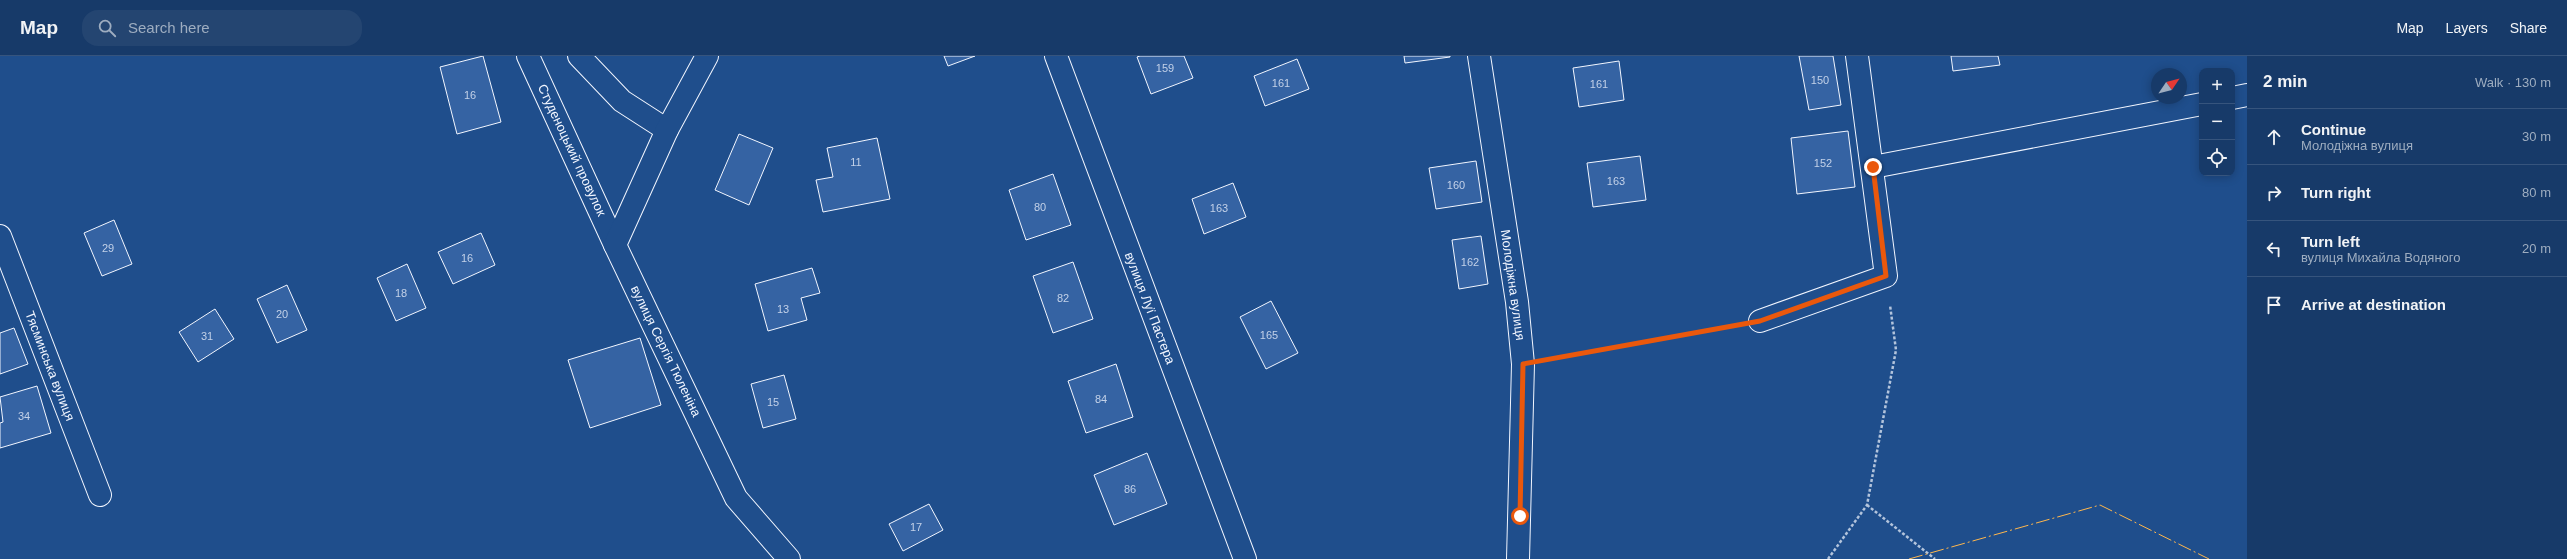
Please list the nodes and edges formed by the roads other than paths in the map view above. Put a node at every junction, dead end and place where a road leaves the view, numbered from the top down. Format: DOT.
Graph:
graph roads {
  1 [pos="528,56"];
  2 [pos="579,56"];
  3 [pos="707,56"];
  4 [pos="1056,56"];
  5 [pos="1479,56"];
  6 [pos="1857,56"];
  7 [pos="2247,95"];
  8 [pos="2235,97"];
  9 [pos="2199,105"];
  10 [pos="667,130"];
  11 [pos="1873,167"];
  12 [pos="0,236"];
  13 [pos="615,245"];
  14 [pos="1760,321"];
  15 [pos="100,495"];
  16 [pos="789,559"];
  17 [pos="1245,559"];
  18 [pos="1518,559"];
  1 -- 13 [label="street, Студеноцький провулок"];
  2 -- 10 [label="street"];
  3 -- 10 [label="street"];
  4 -- 17 [label="street, вулиця Луї Пастера"];
  5 -- 18 [label="street, Молодіжна вулиця"];
  6 -- 11 [label="street"];
  7 -- 8 [label="street"];
  9 -- 11 [label="street"];
  10 -- 13 [label="street"];
  11 -- 14 [label="street"];
  12 -- 15 [label="street, Тясминська вулиця"];
  13 -- 16 [label="street, вулиця Сергія Тюленіна"];
}
